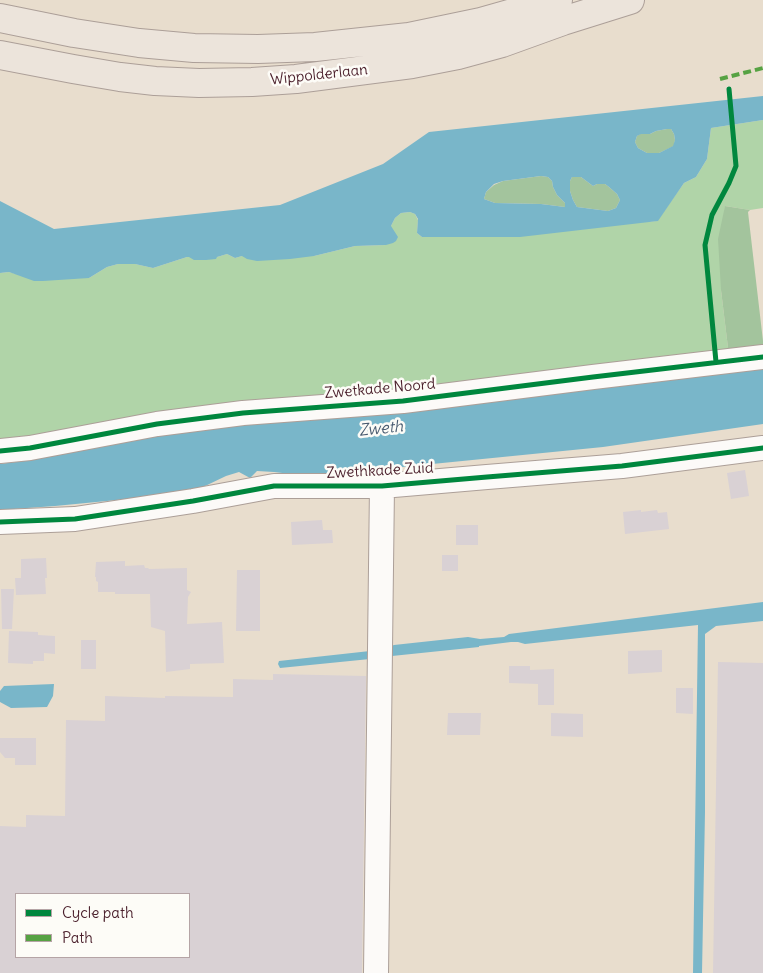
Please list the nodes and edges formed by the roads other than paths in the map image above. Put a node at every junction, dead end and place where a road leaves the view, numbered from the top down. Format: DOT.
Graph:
graph roads {
  1 [pos="558,0"];
  2 [pos="630,0"];
  3 [pos="0,18"];
  4 [pos="0,55"];
  5 [pos="763,357"];
  6 [pos="763,448"];
  7 [pos="0,451"];
  8 [pos="382,486"];
  9 [pos="0,522"];
  10 [pos="376,973"];
  1 -- 3 [label="main road, Wippolderlaan"];
  2 -- 4 [label="main road, Wippolderlaan"];
  5 -- 7 [label="street, Zwetkade Noord"];
  6 -- 8 [label="street, Zwethkade Zuid"];
  8 -- 9 [label="street, Zwethkade Zuid"];
  8 -- 10 [label="street"];
}
